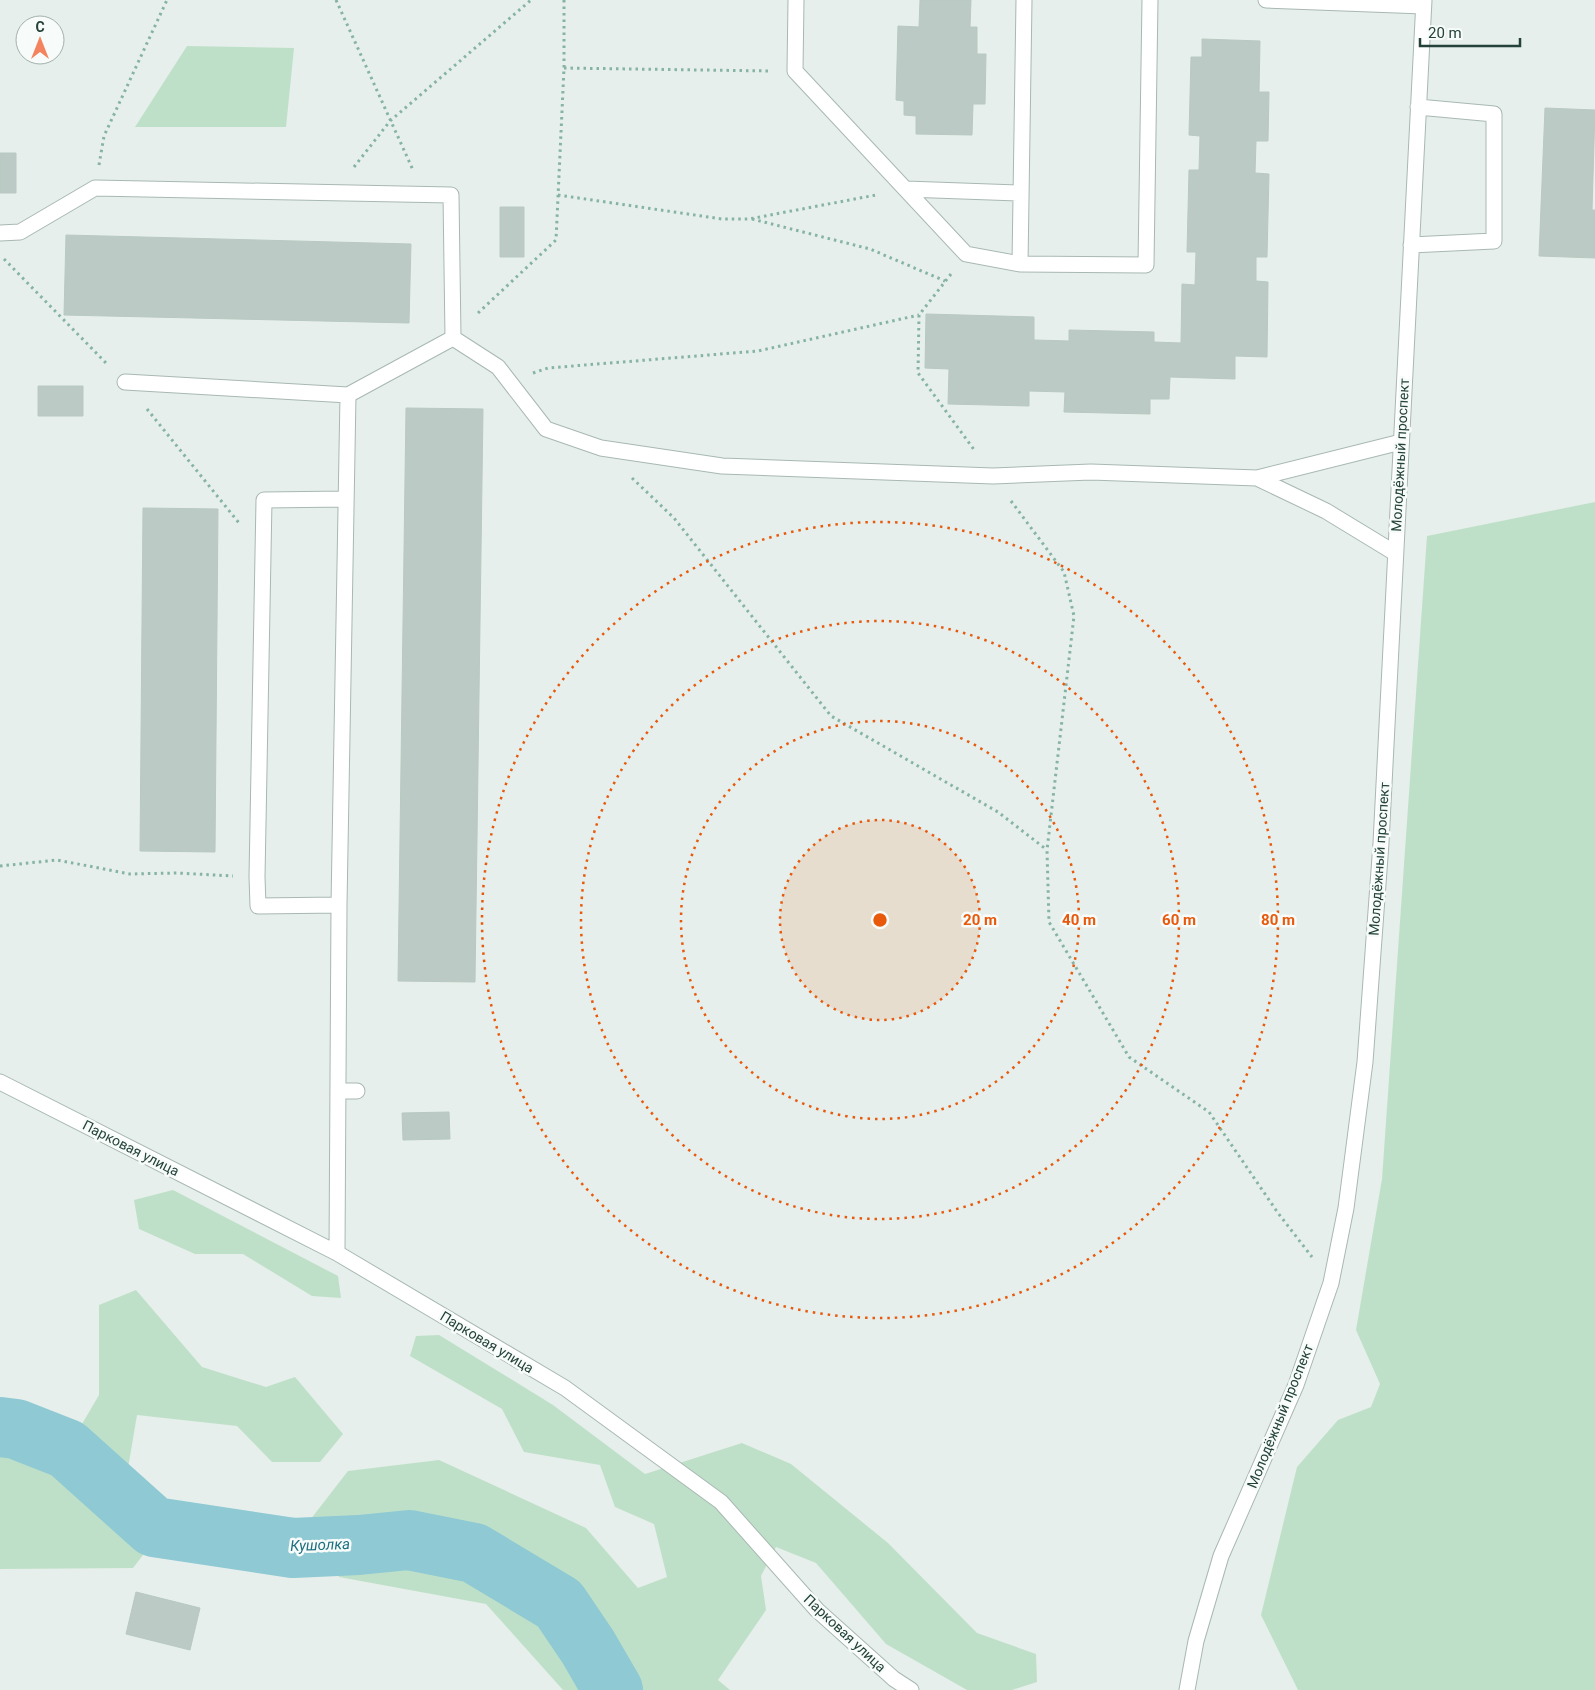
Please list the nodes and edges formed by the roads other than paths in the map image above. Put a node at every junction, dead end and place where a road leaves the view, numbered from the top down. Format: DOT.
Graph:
graph roads {
  1 [pos="796,0"];
  2 [pos="1024,0"];
  3 [pos="1150,0"];
  4 [pos="1266,0"];
  5 [pos="1332,1"];
  6 [pos="1424,3"];
  7 [pos="1418,107"];
  8 [pos="906,189"];
  9 [pos="1021,192"];
  10 [pos="0,233"];
  11 [pos="1411,245"];
  12 [pos="1020,264"];
  13 [pos="453,338"];
  14 [pos="125,382"];
  15 [pos="348,395"];
  16 [pos="1401,442"];
  17 [pos="1257,478"];
  18 [pos="345,499"];
  19 [pos="1395,552"];
  20 [pos="339,905"];
  21 [pos="0,1082"];
  22 [pos="338,1091"];
  23 [pos="357,1091"];
  24 [pos="337,1253"];
  25 [pos="911,1690"];
  26 [pos="1186,1690"];
  1 -- 8 [label="street"];
  2 -- 9 [label="street"];
  3 -- 12 [label="street"];
  4 -- 5 [label="street"];
  5 -- 6 [label="street"];
  6 -- 7 [label="street, Молодёжный проспект"];
  7 -- 11 [label="street, Молодёжный проспект"];
  7 -- 11 [label="street"];
  8 -- 9 [label="street"];
  8 -- 12 [label="street"];
  9 -- 12 [label="street"];
  10 -- 13 [label="street"];
  11 -- 16 [label="street, Молодёжный проспект"];
  13 -- 15 [label="street"];
  13 -- 17 [label="street"];
  14 -- 15 [label="street"];
  15 -- 18 [label="street"];
  16 -- 17 [label="street"];
  16 -- 19 [label="street, Молодёжный проспект"];
  17 -- 19 [label="street"];
  18 -- 20 [label="street"];
  18 -- 20 [label="street"];
  19 -- 26 [label="street, Молодёжный проспект"];
  20 -- 22 [label="street"];
  21 -- 24 [label="street, Парковая улица"];
  22 -- 23 [label="street"];
  22 -- 24 [label="street"];
  24 -- 25 [label="street, Парковая улица"];
}
